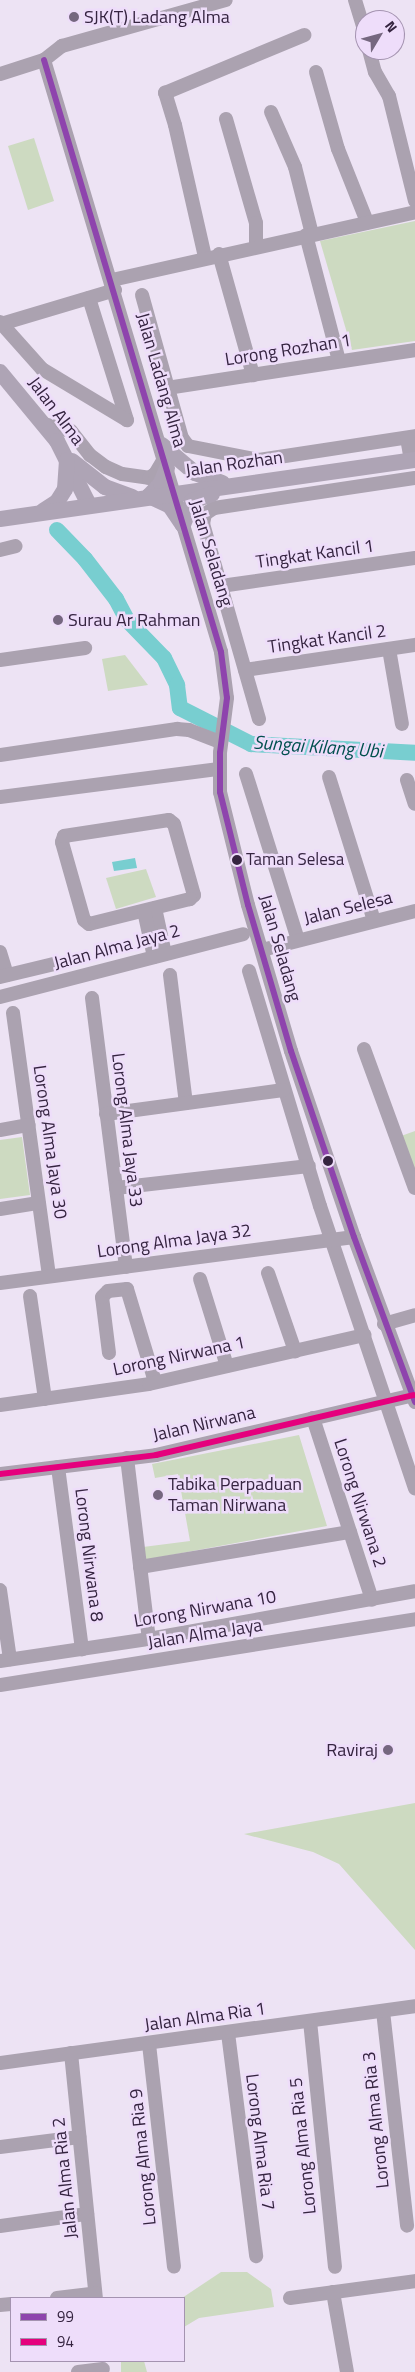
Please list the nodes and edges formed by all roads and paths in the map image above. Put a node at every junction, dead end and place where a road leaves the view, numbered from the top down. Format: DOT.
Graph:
graph roads {
  1 [pos="226,0"];
  2 [pos="304,35"];
  3 [pos="44,60"];
  4 [pos="372,60"];
  5 [pos="316,72"];
  6 [pos="0,74"];
  7 [pos="271,112"];
  8 [pos="226,119"];
  9 [pos="415,201"];
  10 [pos="415,212"];
  11 [pos="368,222"];
  12 [pos="309,235"];
  13 [pos="256,246"];
  14 [pos="212,256"];
  15 [pos="113,285"];
  16 [pos="142,295"];
  17 [pos="89,298"];
  18 [pos="1,323"];
  19 [pos="415,350"];
  20 [pos="338,361"];
  21 [pos="0,372"];
  22 [pos="253,374"];
  23 [pos="167,388"];
  24 [pos="44,424"];
  25 [pos="411,437"];
  26 [pos="67,456"];
  27 [pos="164,457"];
  28 [pos="413,460"];
  29 [pos="415,478"];
  30 [pos="226,485"];
  31 [pos="173,492"];
  32 [pos="142,497"];
  33 [pos="90,505"];
  34 [pos="43,511"];
  35 [pos="0,519"];
  36 [pos="183,525"];
  37 [pos="16,546"];
  38 [pos="0,550"];
  39 [pos="415,558"];
  40 [pos="221,586"];
  41 [pos="415,645"];
  42 [pos="85,648"];
  43 [pos="389,649"];
  44 [pos="0,660"];
  45 [pos="246,673"];
  46 [pos="227,702"];
  47 [pos="259,719"];
  48 [pos="402,724"];
  49 [pos="222,739"];
  50 [pos="0,755"];
  51 [pos="219,769"];
  52 [pos="246,774"];
  53 [pos="328,777"];
  54 [pos="408,780"];
  55 [pos="0,797"];
  56 [pos="415,804"];
  57 [pos="248,905"];
  58 [pos="150,909"];
  59 [pos="415,911"];
  60 [pos="374,922"];
  61 [pos="243,934"];
  62 [pos="298,940"];
  63 [pos="262,950"];
  64 [pos="0,952"];
  65 [pos="159,956"];
  66 [pos="54,964"];
  67 [pos="266,966"];
  68 [pos="250,971"];
  69 [pos="170,975"];
  70 [pos="3,976"];
  71 [pos="0,997"];
  72 [pos="92,998"];
  73 [pos="13,1013"];
  74 [pos="364,1050"];
  75 [pos="283,1090"];
  76 [pos="186,1103"];
  77 [pos="106,1114"];
  78 [pos="28,1125"];
  79 [pos="0,1130"];
  80 [pos="309,1166"];
  81 [pos="116,1188"];
  82 [pos="415,1188"];
  83 [pos="39,1203"];
  84 [pos="0,1209"];
  85 [pos="354,1237"];
  86 [pos="332,1240"];
  87 [pos="126,1267"];
  88 [pos="268,1273"];
  89 [pos="49,1276"];
  90 [pos="200,1279"];
  91 [pos="0,1284"];
  92 [pos="30,1296"];
  93 [pos="414,1318"];
  94 [pos="384,1324"];
  95 [pos="364,1335"];
  96 [pos="295,1351"];
  97 [pos="109,1353"];
  98 [pos="226,1366"];
  99 [pos="155,1382"];
  100 [pos="45,1398"];
  101 [pos="414,1399"];
  102 [pos="387,1401"];
  103 [pos="0,1405"];
  104 [pos="312,1418"];
  105 [pos="127,1458"];
  106 [pos="58,1467"];
  107 [pos="0,1474"];
  108 [pos="415,1488"];
  109 [pos="350,1532"];
  110 [pos="140,1567"];
  111 [pos="0,1590"];
  112 [pos="415,1591"];
  113 [pos="372,1600"];
  114 [pos="415,1619"];
  115 [pos="149,1639"];
  116 [pos="82,1649"];
  117 [pos="5,1660"];
  118 [pos="0,1685"];
  119 [pos="415,2006"];
  120 [pos="383,2010"];
  121 [pos="310,2021"];
  122 [pos="228,2033"];
  123 [pos="149,2044"];
  124 [pos="71,2053"];
  125 [pos="0,2063"];
  126 [pos="79,2137"];
  127 [pos="0,2147"];
  128 [pos="87,2214"];
  129 [pos="0,2226"];
  130 [pos="407,2226"];
  131 [pos="256,2256"];
  132 [pos="335,2266"];
  133 [pos="174,2267"];
  134 [pos="415,2281"];
  135 [pos="333,2292"];
  136 [pos="96,2296"];
  137 [pos="76,2297"];
  138 [pos="290,2298"];
  139 [pos="103,2367"];
  140 [pos="78,2372"];
  141 [pos="347,2372"];
  1 -- 3 [label="street"];
  2 -- 14 [label="street"];
  3 -- 6 [label="street"];
  3 -- 15 [label="street, Jalan Ladang Alma"];
  4 -- 9 [label="street"];
  5 -- 11 [label="street"];
  7 -- 12 [label="street"];
  8 -- 13 [label="street"];
  10 -- 11 [label="street"];
  11 -- 12 [label="street"];
  12 -- 13 [label="street"];
  12 -- 20 [label="street"];
  13 -- 14 [label="street"];
  14 -- 15 [label="street"];
  14 -- 22 [label="street"];
  15 -- 17 [label="street"];
  15 -- 27 [label="street, Jalan Ladang Alma"];
  16 -- 23 [label="street, Jalan Rozhan"];
  17 -- 18 [label="street"];
  17 -- 18 [label="street"];
  19 -- 20 [label="street, Lorong Rozhan 1"];
  20 -- 22 [label="street, Lorong Rozhan 1"];
  21 -- 24 [label="main road, Jalan Alma"];
  22 -- 23 [label="street, Lorong Rozhan 1"];
  23 -- 25 [label="street, Jalan Rozhan"];
  24 -- 26 [label="main road, Jalan Alma"];
  24 -- 27 [label="street"];
  25 -- 28 [label="street"];
  26 -- 32 [label="main road"];
  26 -- 33 [label="main road, Jalan Alma"];
  26 -- 34 [label="main road"];
  27 -- 30 [label="main road"];
  27 -- 31 [label="street, Jalan Ladang Alma"];
  27 -- 32 [label="main road"];
  28 -- 30 [label="main road, Jalan Rozhan"];
  29 -- 40 [label="street"];
  30 -- 31 [label="main road, Jalan Rozhan"];
  30 -- 36 [label="main road"];
  31 -- 32 [label="main road, Jalan Rozhan"];
  31 -- 36 [label="street, Jalan Seladang"];
  32 -- 33 [label="main road, Jalan Rozhan"];
  32 -- 36 [label="main road"];
  33 -- 34 [label="main road, Jalan Rozhan"];
  34 -- 35 [label="main road, Jalan Rozhan"];
  36 -- 46 [label="street, Jalan Seladang"];
  37 -- 38 [label="street"];
  39 -- 40 [label="street, Tingkat Kancil 1"];
  40 -- 45 [label="street"];
  41 -- 43 [label="street, Tingkat Kancil 2"];
  42 -- 44 [label="street"];
  43 -- 45 [label="street, Tingkat Kancil 2"];
  43 -- 48 [label="street"];
  45 -- 46 [label="street"];
  45 -- 47 [label="street"];
  46 -- 49 [label="street, Jalan Seladang"];
  49 -- 50 [label="street"];
  49 -- 51 [label="street, Jalan Seladang"];
  51 -- 55 [label="street"];
  51 -- 57 [label="street, Jalan Seladang"];
  52 -- 62 [label="street, Jalan Seladang"];
  53 -- 60 [label="street"];
  54 -- 56 [label="street"];
  57 -- 61 [label="street"];
  57 -- 63 [label="street, Jalan Seladang"];
  58 -- 58 [label="street"];
  58 -- 65 [label="street"];
  59 -- 60 [label="street, Jalan Selesa"];
  60 -- 62 [label="street, Jalan Selesa"];
  61 -- 65 [label="street, Jalan Alma Jaya 2"];
  61 -- 67 [label="street"];
  62 -- 63 [label="street, Jalan Selesa"];
  63 -- 67 [label="street, Jalan Seladang"];
  64 -- 70 [label="street"];
  65 -- 71 [label="street, Jalan Alma Jaya 2"];
  66 -- 70 [label="street"];
  67 -- 85 [label="street, Jalan Seladang"];
  68 -- 75 [label="street, Jalan Seladang"];
  69 -- 76 [label="street"];
  72 -- 77 [label="street, Lorong Alma Jaya 33"];
  73 -- 78 [label="street, Lorong Alma Jaya 30"];
  74 -- 82 [label="street"];
  75 -- 76 [label="street"];
  75 -- 80 [label="street, Jalan Seladang"];
  76 -- 77 [label="street"];
  77 -- 81 [label="street, Lorong Alma Jaya 33"];
  78 -- 79 [label="street"];
  78 -- 83 [label="street, Lorong Alma Jaya 30"];
  80 -- 81 [label="street"];
  80 -- 86 [label="street, Jalan Seladang"];
  81 -- 87 [label="street, Lorong Alma Jaya 33"];
  83 -- 84 [label="street"];
  83 -- 89 [label="street, Lorong Alma Jaya 30"];
  85 -- 86 [label="street, Lorong Alma Jaya 32"];
  85 -- 94 [label="street, Jalan Seladang"];
  86 -- 87 [label="street, Lorong Alma Jaya 32"];
  86 -- 95 [label="street, Jalan Seladang"];
  87 -- 89 [label="street, Lorong Alma Jaya 32"];
  88 -- 96 [label="street"];
  89 -- 91 [label="street, Lorong Alma Jaya 32"];
  90 -- 98 [label="street"];
  92 -- 100 [label="street"];
  93 -- 94 [label="street"];
  94 -- 101 [label="street, Jalan Seladang"];
  95 -- 96 [label="street, Lorong Nirwana 1"];
  95 -- 102 [label="street, Jalan Seladang"];
  96 -- 98 [label="street, Lorong Nirwana 1"];
  97 -- 99 [label="street"];
  98 -- 99 [label="street, Lorong Nirwana 1"];
  99 -- 100 [label="street, Lorong Nirwana 1"];
  100 -- 103 [label="street, Lorong Nirwana 1"];
  101 -- 102 [label="street, Jalan Nirwana"];
  102 -- 104 [label="street, Jalan Nirwana"];
  102 -- 108 [label="street, Jalan Seladang"];
  104 -- 105 [label="street, Jalan Nirwana"];
  104 -- 109 [label="street, Lorong Nirwana 2"];
  105 -- 106 [label="street, Jalan Nirwana"];
  105 -- 110 [label="street"];
  106 -- 107 [label="street, Jalan Nirwana"];
  106 -- 116 [label="street, Lorong Nirwana 8"];
  109 -- 110 [label="street"];
  109 -- 113 [label="street, Lorong Nirwana 2"];
  110 -- 115 [label="street"];
  111 -- 117 [label="street"];
  112 -- 113 [label="street, Lorong Nirwana 10"];
  113 -- 115 [label="street, Lorong Nirwana 10"];
  114 -- 118 [label="street, Jalan Alma Jaya"];
  115 -- 116 [label="street, Lorong Nirwana 10"];
  116 -- 117 [label="street, Lorong Nirwana 10"];
  119 -- 120 [label="street, Jalan Alma Ria 1"];
  120 -- 121 [label="street, Jalan Alma Ria 1"];
  120 -- 130 [label="street, Lorong Alma Ria 3"];
  121 -- 122 [label="street, Jalan Alma Ria 1"];
  121 -- 132 [label="street, Lorong Alma Ria 5"];
  122 -- 123 [label="street, Jalan Alma Ria 1"];
  122 -- 131 [label="street, Lorong Alma Ria 7"];
  123 -- 124 [label="street, Jalan Alma Ria 1"];
  123 -- 133 [label="street, Lorong Alma Ria 9"];
  124 -- 125 [label="street, Jalan Alma Ria 1"];
  124 -- 126 [label="street, Jalan Alma Ria 2"];
  126 -- 127 [label="street"];
  126 -- 128 [label="street, Jalan Alma Ria 2"];
  128 -- 129 [label="street"];
  128 -- 136 [label="street, Jalan Alma Ria 2"];
  134 -- 135 [label="street"];
  135 -- 138 [label="street"];
  135 -- 141 [label="street"];
  136 -- 137 [label="street"];
  139 -- 140 [label="street"];
}
